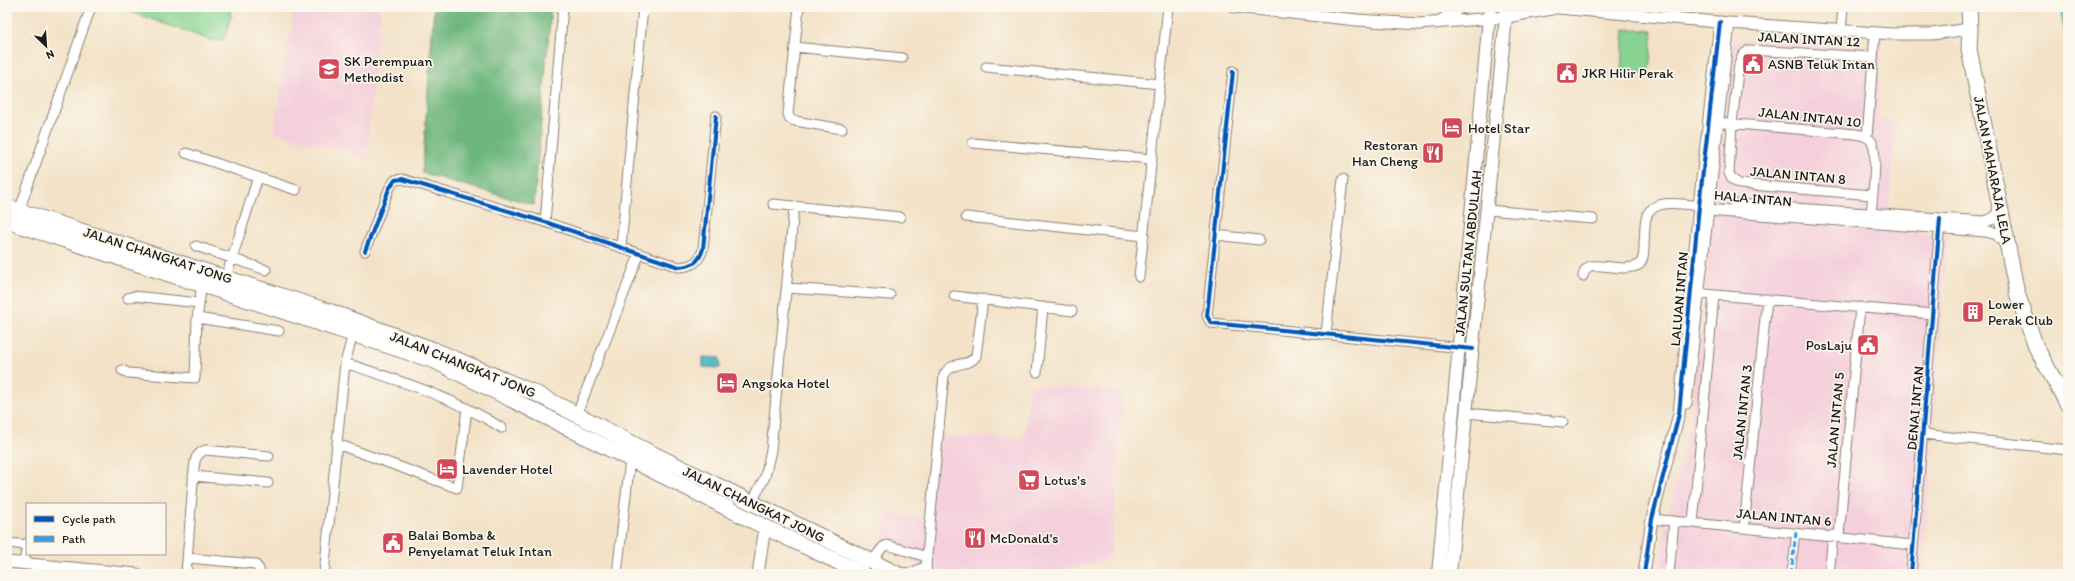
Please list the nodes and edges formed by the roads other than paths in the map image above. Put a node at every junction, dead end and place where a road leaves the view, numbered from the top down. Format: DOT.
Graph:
graph roads {
  1 [pos="91,7"];
  2 [pos="563,7"];
  3 [pos="643,7"];
  4 [pos="799,7"];
  5 [pos="1168,7"];
  6 [pos="1234,7"];
  7 [pos="1460,7"];
  8 [pos="1843,7"];
  9 [pos="1969,7"];
  10 [pos="1550,8"];
  11 [pos="1589,9"];
  12 [pos="1507,12"];
  13 [pos="1490,13"];
  14 [pos="1725,22"];
  15 [pos="1437,23"];
  16 [pos="1970,29"];
  17 [pos="1841,31"];
  18 [pos="1875,33"];
  19 [pos="795,47"];
  20 [pos="1872,57"];
  21 [pos="902,58"];
  22 [pos="986,66"];
  23 [pos="1233,71"];
  24 [pos="1160,84"];
  25 [pos="716,116"];
  26 [pos="1713,122"];
  27 [pos="1732,123"];
  28 [pos="842,129"];
  29 [pos="1867,138"];
  30 [pos="973,143"];
  31 [pos="186,153"];
  32 [pos="1152,160"];
  33 [pos="258,177"];
  34 [pos="1343,179"];
  35 [pos="296,190"];
  36 [pos="1872,195"];
  37 [pos="773,204"];
  38 [pos="1704,206"];
  39 [pos="794,207"];
  40 [pos="13,209"];
  41 [pos="1488,210"];
  42 [pos="2000,210"];
  43 [pos="900,217"];
  44 [pos="966,217"];
  45 [pos="1871,218"];
  46 [pos="1593,219"];
  47 [pos="7,221"];
  48 [pos="546,222"];
  49 [pos="1940,224"];
  50 [pos="1216,235"];
  51 [pos="1144,236"];
  52 [pos="1259,240"];
  53 [pos="196,246"];
  54 [pos="621,247"];
  55 [pos="2008,248"];
  56 [pos="365,251"];
  57 [pos="639,254"];
  58 [pos="232,258"];
  59 [pos="266,270"];
  60 [pos="1583,276"];
  61 [pos="1140,277"];
  62 [pos="226,278"];
  63 [pos="202,284"];
  64 [pos="787,288"];
  65 [pos="1695,293"];
  66 [pos="890,295"];
  67 [pos="1714,295"];
  68 [pos="954,296"];
  69 [pos="128,298"];
  70 [pos="982,299"];
  71 [pos="1768,299"];
  72 [pos="199,304"];
  73 [pos="1043,307"];
  74 [pos="1860,307"];
  75 [pos="1072,311"];
  76 [pos="2024,311"];
  77 [pos="1933,314"];
  78 [pos="197,318"];
  79 [pos="355,327"];
  80 [pos="279,331"];
  81 [pos="1326,334"];
  82 [pos="1459,347"];
  83 [pos="1473,349"];
  84 [pos="345,363"];
  85 [pos="122,370"];
  86 [pos="1037,372"];
  87 [pos="537,394"];
  88 [pos="2068,405"];
  89 [pos="467,408"];
  90 [pos="1467,413"];
  91 [pos="577,414"];
  92 [pos="1563,422"];
  93 [pos="563,425"];
  94 [pos="502,428"];
  95 [pos="1923,434"];
  96 [pos="337,444"];
  97 [pos="2068,450"];
  98 [pos="269,456"];
  99 [pos="630,460"];
  100 [pos="193,476"];
  101 [pos="268,483"];
  102 [pos="752,502"];
  103 [pos="1655,520"];
  104 [pos="1674,521"];
  105 [pos="1693,523"];
  106 [pos="765,527"];
  107 [pos="1744,528"];
  108 [pos="809,531"];
  109 [pos="1796,532"];
  110 [pos="1836,536"];
  111 [pos="7,543"];
  112 [pos="26,544"];
  113 [pos="1913,545"];
  114 [pos="26,551"];
  115 [pos="188,558"];
  116 [pos="836,561"];
  117 [pos="7,562"];
  118 [pos="24,564"];
  119 [pos="927,565"];
  120 [pos="867,568"];
  121 [pos="123,573"];
  122 [pos="895,573"];
  123 [pos="137,574"];
  124 [pos="186,574"];
  125 [pos="259,574"];
  126 [pos="324,574"];
  127 [pos="617,574"];
  128 [pos="758,574"];
  129 [pos="1438,574"];
  130 [pos="1450,574"];
  131 [pos="1644,574"];
  132 [pos="1651,574"];
  133 [pos="1669,574"];
  134 [pos="1791,574"];
  135 [pos="1829,574"];
  136 [pos="1911,574"];
  1 -- 40 [label="street"];
  2 -- 48 [label="street"];
  3 -- 54 [label="street"];
  4 -- 19 [label="street"];
  5 -- 24 [label="street"];
  6 -- 15 [label="street"];
  7 -- 15 [label="street"];
  8 -- 17 [label="street"];
  9 -- 16 [label="highway, JALAN MAHARAJA LELA"];
  10 -- 11 [label="street"];
  10 -- 12 [label="street"];
  11 -- 14 [label="street"];
  12 -- 13 [label="street"];
  12 -- 41 [label="main road, JALAN SULTAN ABDULLAH"];
  13 -- 15 [label="street"];
  13 -- 82 [label="main road, JALAN SULTAN ABDULLAH"];
  14 -- 17 [label="street"];
  14 -- 26 [label="street, LALUAN INTAN"];
  16 -- 18 [label="street"];
  16 -- 42 [label="highway, JALAN MAHARAJA LELA"];
  16 -- 76 [label="highway, JALAN MAHARAJA LELA"];
  17 -- 18 [label="street"];
  18 -- 20 [label="street"];
  19 -- 21 [label="street"];
  19 -- 28 [label="street"];
  20 -- 27 [label="street, JALAN INTAN 12"];
  20 -- 29 [label="street"];
  22 -- 24 [label="street"];
  23 -- 50 [label="street"];
  24 -- 32 [label="street"];
  25 -- 57 [label="street"];
  26 -- 27 [label="street, JALAN INTAN 10"];
  26 -- 38 [label="street, LALUAN INTAN"];
  27 -- 29 [label="street, JALAN INTAN 10"];
  27 -- 36 [label="street, JALAN INTAN 8"];
  29 -- 36 [label="street, JALAN INTAN 10"];
  30 -- 32 [label="street"];
  31 -- 33 [label="street"];
  32 -- 51 [label="street"];
  33 -- 35 [label="street"];
  33 -- 58 [label="street"];
  34 -- 81 [label="street"];
  36 -- 45 [label="street, JALAN INTAN 10"];
  37 -- 39 [label="street"];
  38 -- 45 [label="street, HALA INTAN"];
  38 -- 60 [label="street"];
  38 -- 65 [label="street, LALUAN INTAN"];
  39 -- 43 [label="street"];
  39 -- 64 [label="street"];
  40 -- 62 [label="highway, JALAN CHANGKAT JONG"];
  41 -- 46 [label="street"];
  41 -- 83 [label="main road, JALAN SULTAN ABDULLAH"];
  42 -- 49 [label="street, HALA INTAN"];
  42 -- 55 [label="highway, JALAN MAHARAJA LELA"];
  44 -- 51 [label="street"];
  45 -- 49 [label="street, HALA INTAN"];
  47 -- 63 [label="highway, JALAN CHANGKAT JONG"];
  48 -- 54 [label="street"];
  48 -- 56 [label="street"];
  49 -- 55 [label="street, HALA INTAN"];
  49 -- 77 [label="street, DENAI INTAN"];
  50 -- 52 [label="street"];
  50 -- 81 [label="street"];
  51 -- 61 [label="street"];
  53 -- 58 [label="street"];
  54 -- 57 [label="street"];
  55 -- 76 [label="highway, JALAN MAHARAJA LELA"];
  57 -- 91 [label="street"];
  58 -- 59 [label="street"];
  58 -- 62 [label="street"];
  62 -- 79 [label="highway, JALAN CHANGKAT JONG"];
  63 -- 72 [label="street"];
  63 -- 79 [label="highway, JALAN CHANGKAT JONG"];
  64 -- 66 [label="street"];
  64 -- 102 [label="street"];
  65 -- 67 [label="street"];
  65 -- 103 [label="street, LALUAN INTAN"];
  67 -- 71 [label="street"];
  67 -- 105 [label="street"];
  68 -- 70 [label="street"];
  69 -- 72 [label="street"];
  70 -- 73 [label="street"];
  70 -- 119 [label="street"];
  71 -- 74 [label="street"];
  71 -- 107 [label="street, JALAN INTAN 3"];
  72 -- 78 [label="street"];
  73 -- 75 [label="street"];
  73 -- 86 [label="street"];
  74 -- 77 [label="street"];
  74 -- 110 [label="street, JALAN INTAN 5"];
  76 -- 88 [label="highway, JALAN MAHARAJA LELA"];
  77 -- 95 [label="street, DENAI INTAN"];
  78 -- 80 [label="street"];
  78 -- 85 [label="street"];
  79 -- 84 [label="street"];
  79 -- 87 [label="highway, JALAN CHANGKAT JONG"];
  79 -- 93 [label="highway, JALAN CHANGKAT JONG"];
  81 -- 82 [label="street"];
  82 -- 83 [label="street"];
  82 -- 129 [label="main road, JALAN SULTAN ABDULLAH"];
  83 -- 90 [label="main road, JALAN SULTAN ABDULLAH"];
  84 -- 89 [label="street"];
  84 -- 96 [label="street"];
  87 -- 91 [label="highway, JALAN CHANGKAT JONG"];
  87 -- 93 [label="highway"];
  89 -- 94 [label="street"];
  89 -- 96 [label="street"];
  90 -- 92 [label="street"];
  90 -- 130 [label="main road, JALAN SULTAN ABDULLAH"];
  91 -- 102 [label="highway, JALAN CHANGKAT JONG"];
  93 -- 99 [label="highway, JALAN CHANGKAT JONG"];
  95 -- 97 [label="street"];
  95 -- 113 [label="street, DENAI INTAN"];
  96 -- 126 [label="street"];
  98 -- 100 [label="street"];
  99 -- 106 [label="highway, JALAN CHANGKAT JONG"];
  99 -- 127 [label="street"];
  100 -- 101 [label="street"];
  100 -- 115 [label="street"];
  102 -- 108 [label="highway, JALAN CHANGKAT JONG"];
  103 -- 104 [label="street, JALAN INTAN 6"];
  103 -- 131 [label="street, LALUAN INTAN"];
  103 -- 132 [label="street, LALUAN INTAN"];
  104 -- 105 [label="street, JALAN INTAN 6"];
  104 -- 133 [label="street"];
  105 -- 107 [label="street, JALAN INTAN 6"];
  106 -- 116 [label="highway, JALAN CHANGKAT JONG"];
  106 -- 128 [label="street"];
  107 -- 109 [label="street, JALAN INTAN 6"];
  108 -- 116 [label="highway"];
  108 -- 120 [label="highway, JALAN CHANGKAT JONG"];
  109 -- 110 [label="street, JALAN INTAN 6"];
  109 -- 134 [label="street"];
  110 -- 113 [label="street, JALAN INTAN 6"];
  110 -- 135 [label="street, JALAN INTAN 5"];
  111 -- 112 [label="street"];
  113 -- 136 [label="street, DENAI INTAN"];
  114 -- 118 [label="street"];
  115 -- 124 [label="street"];
  115 -- 125 [label="street"];
  116 -- 120 [label="highway, JALAN CHANGKAT JONG"];
  117 -- 118 [label="street"];
  118 -- 121 [label="street"];
  119 -- 120 [label="street"];
  119 -- 122 [label="street"];
  120 -- 122 [label="highway, JALAN CHANGKAT JONG"];
  121 -- 123 [label="street"];
}
